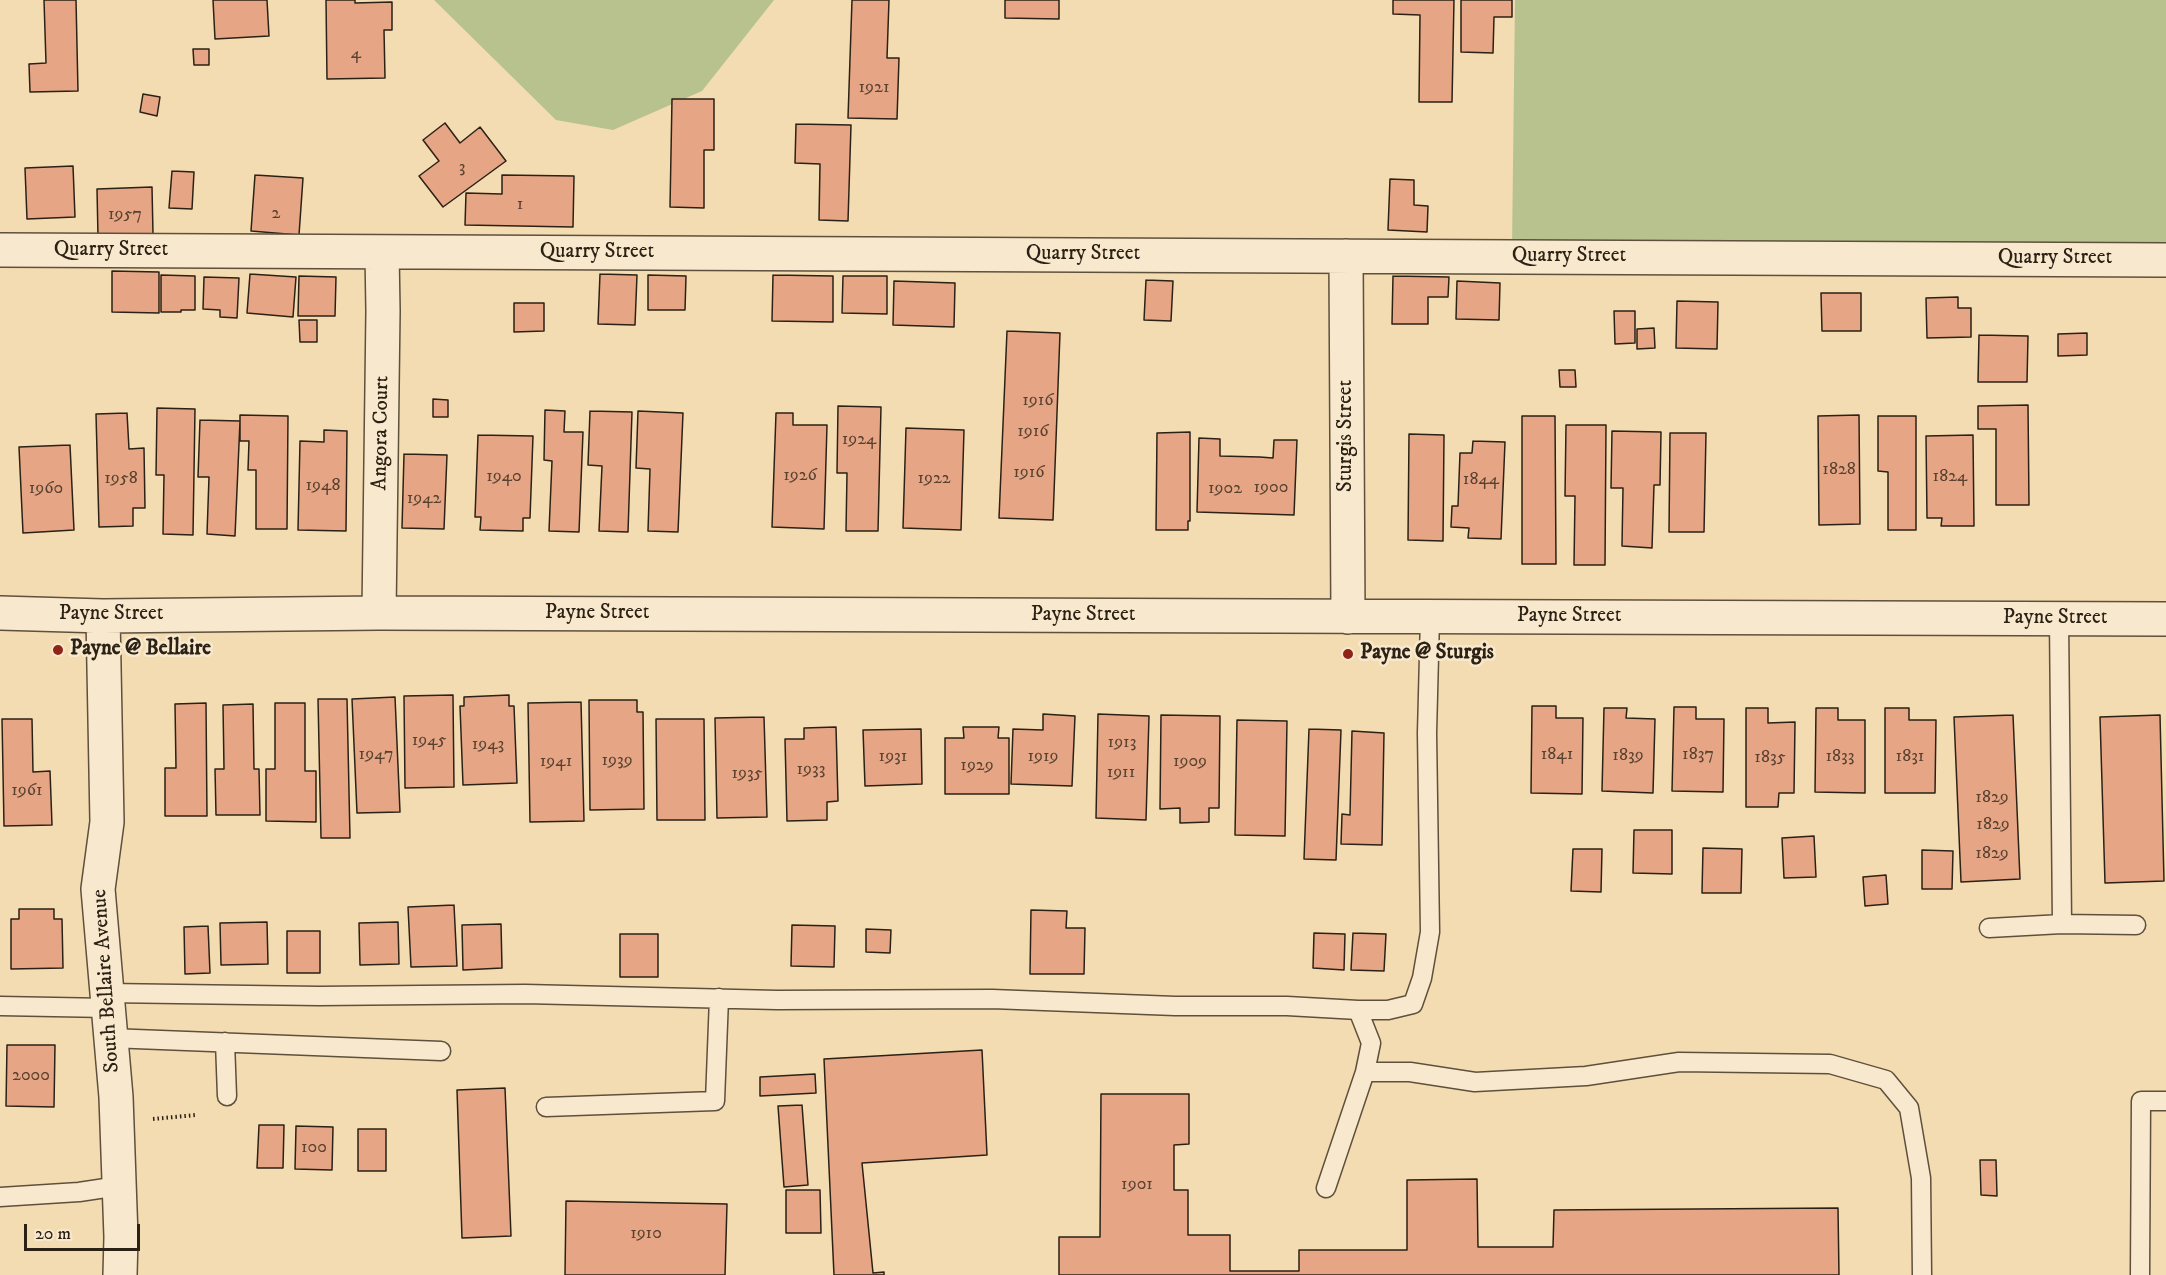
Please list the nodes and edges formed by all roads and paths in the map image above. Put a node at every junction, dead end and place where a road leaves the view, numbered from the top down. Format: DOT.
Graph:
graph roads {
  1 [pos="0,250"];
  2 [pos="382,252"];
  3 [pos="1346,256"];
  4 [pos="2166,260"];
  5 [pos="0,613"];
  6 [pos="379,613"];
  7 [pos="103,616"];
  8 [pos="1348,616"];
  9 [pos="1430,617"];
  10 [pos="2059,619"];
  11 [pos="2166,619"];
  12 [pos="2062,924"];
  13 [pos="2136,925"];
  14 [pos="1989,928"];
  15 [pos="719,998"];
  16 [pos="0,1006"];
  17 [pos="1358,1010"];
  18 [pos="109,1013"];
  19 [pos="225,1042"];
  20 [pos="441,1051"];
  21 [pos="1365,1072"];
  22 [pos="227,1096"];
  23 [pos="2166,1101"];
  24 [pos="546,1107"];
  25 [pos="118,1186"];
  26 [pos="1326,1188"];
  27 [pos="0,1197"];
  28 [pos="120,1275"];
  29 [pos="1922,1275"];
  30 [pos="2140,1275"];
  1 -- 2 [label="street, Quarry Street"];
  2 -- 3 [label="street, Quarry Street"];
  2 -- 6 [label="street, Angora Court"];
  3 -- 4 [label="street, Quarry Street"];
  3 -- 8 [label="street, Sturgis Street"];
  5 -- 7 [label="street, Payne Street"];
  6 -- 7 [label="street, Payne Street"];
  6 -- 8 [label="street, Payne Street"];
  7 -- 18 [label="street, South Bellaire Avenue"];
  8 -- 9 [label="street, Payne Street"];
  9 -- 10 [label="street, Payne Street"];
  9 -- 17 [label="lane"];
  10 -- 11 [label="street, Payne Street"];
  10 -- 12 [label="lane"];
  12 -- 13 [label="lane"];
  12 -- 14 [label="lane"];
  15 -- 17 [label="lane"];
  15 -- 18 [label="lane"];
  15 -- 24 [label="lane"];
  16 -- 18 [label="lane"];
  17 -- 21 [label="lane"];
  18 -- 19 [label="lane"];
  18 -- 25 [label="street, South Bellaire Avenue"];
  19 -- 20 [label="lane"];
  19 -- 22 [label="lane"];
  21 -- 26 [label="lane"];
  21 -- 29 [label="lane"];
  23 -- 30 [label="lane"];
  25 -- 27 [label="lane"];
  25 -- 28 [label="street, South Bellaire Avenue"];
}
